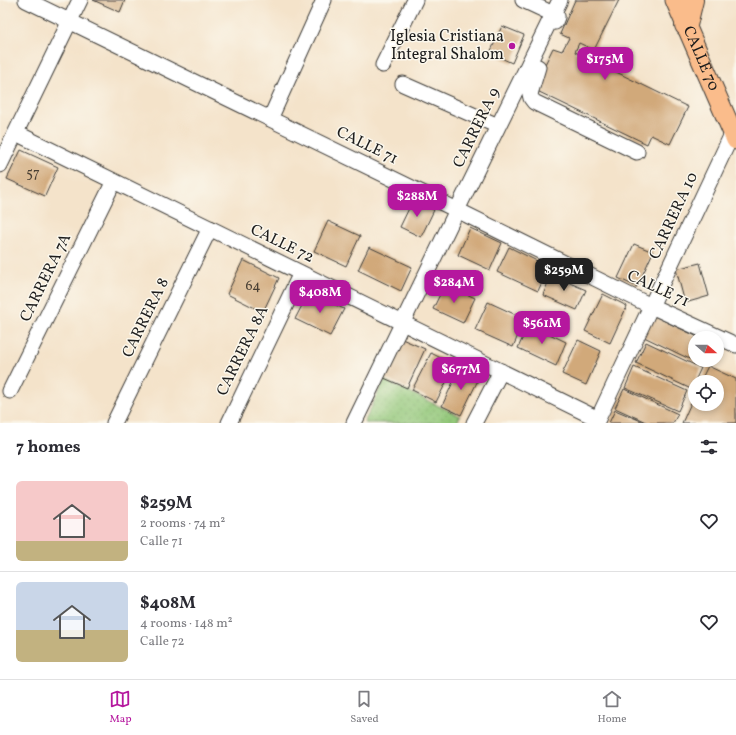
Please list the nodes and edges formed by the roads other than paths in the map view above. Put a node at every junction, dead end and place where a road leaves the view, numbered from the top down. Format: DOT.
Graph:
graph roads {
  1 [pos="26,0"];
  2 [pos="80,0"];
  3 [pos="324,0"];
  4 [pos="415,0"];
  5 [pos="524,0"];
  6 [pos="560,0"];
  7 [pos="675,0"];
  8 [pos="692,0"];
  9 [pos="553,14"];
  10 [pos="70,21"];
  11 [pos="686,25"];
  12 [pos="383,65"];
  13 [pos="536,66"];
  14 [pos="403,84"];
  15 [pos="270,119"];
  16 [pos="498,126"];
  17 [pos="16,133"];
  18 [pos="734,136"];
  19 [pos="637,152"];
  20 [pos="0,165"];
  21 [pos="114,181"];
  22 [pos="456,210"];
  23 [pos="210,228"];
  24 [pos="301,274"];
  25 [pos="651,306"];
  26 [pos="403,324"];
  27 [pos="736,344"];
  28 [pos="501,371"];
  29 [pos="10,391"];
  30 [pos="597,421"];
  31 [pos="114,423"];
  32 [pos="228,423"];
  33 [pos="354,423"];
  34 [pos="474,423"];
  1 -- 10 [label="street, CALLE 71"];
  2 -- 10 [label="street"];
  3 -- 15 [label="street"];
  4 -- 12 [label="street"];
  5 -- 9 [label="street"];
  6 -- 9 [label="street, CARRERA 9"];
  7 -- 11 [label="main road, CALLE 70"];
  8 -- 11 [label="highway"];
  9 -- 13 [label="street, CARRERA 9"];
  10 -- 15 [label="street, CALLE 71"];
  10 -- 17 [label="street"];
  11 -- 18 [label="main road, CALLE 70"];
  13 -- 16 [label="street, CARRERA 9"];
  13 -- 19 [label="street"];
  14 -- 16 [label="street"];
  15 -- 22 [label="street, CALLE 71"];
  16 -- 22 [label="street, CARRERA 9"];
  17 -- 20 [label="street"];
  17 -- 21 [label="street, CALLE 72"];
  18 -- 25 [label="street, CARRERA 10"];
  21 -- 23 [label="street, CALLE 72"];
  21 -- 29 [label="street, CARRERA 7A"];
  22 -- 25 [label="street, CALLE 71"];
  22 -- 26 [label="street, CARRERA 9"];
  23 -- 24 [label="street, CALLE 72"];
  23 -- 31 [label="street, CARRERA 8"];
  24 -- 26 [label="street, CALLE 72"];
  24 -- 32 [label="street, CARRERA 8A"];
  25 -- 27 [label="street, CALLE 71"];
  25 -- 30 [label="street, CARRERA 10"];
  26 -- 28 [label="street, CALLE 72"];
  26 -- 33 [label="street, CARRERA 9"];
  28 -- 30 [label="street, CALLE 72"];
  28 -- 34 [label="street"];
}
